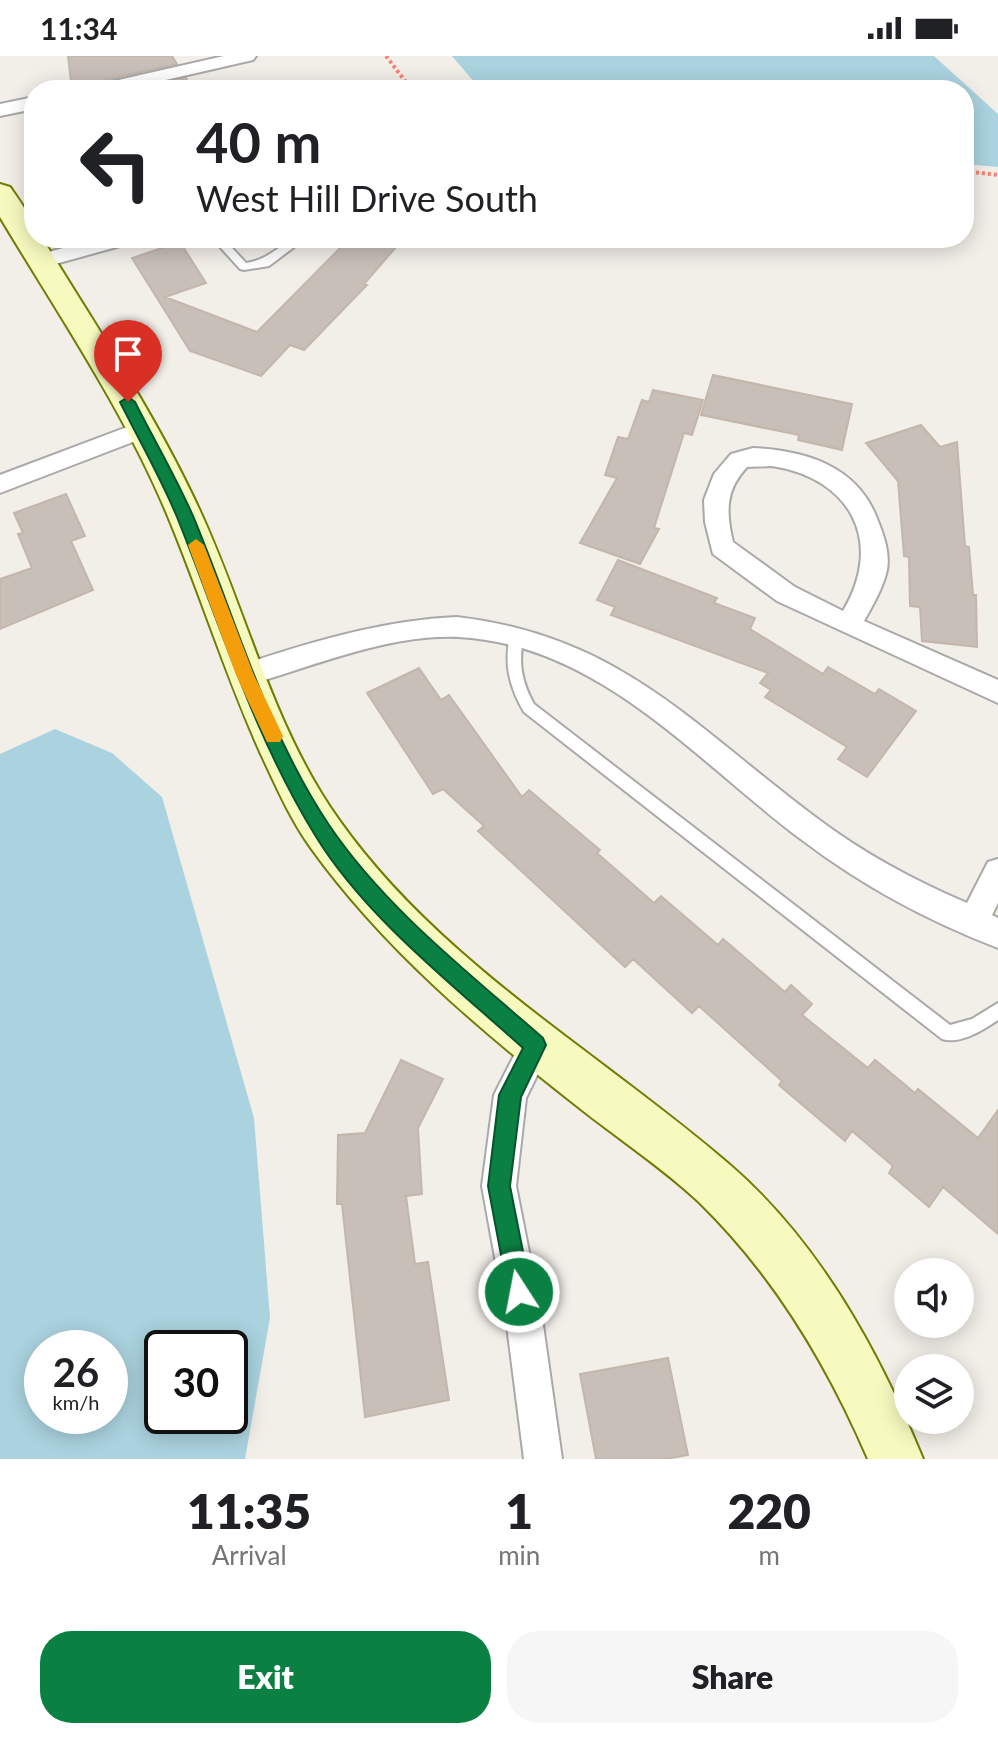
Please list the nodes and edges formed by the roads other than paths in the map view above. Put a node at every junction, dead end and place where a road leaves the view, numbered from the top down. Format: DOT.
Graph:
graph roads {
  1 [pos="247,56"];
  2 [pos="208,59"];
  3 [pos="147,80"];
  4 [pos="24,105"];
  5 [pos="0,110"];
  6 [pos="0,193"];
  7 [pos="24,233"];
  8 [pos="33,248"];
  9 [pos="88,248"];
  10 [pos="223,248"];
  11 [pos="287,248"];
  12 [pos="41,261"];
  13 [pos="143,429"];
  14 [pos="0,484"];
  15 [pos="848,625"];
  16 [pos="517,635"];
  17 [pos="245,675"];
  18 [pos="998,692"];
  19 [pos="998,872"];
  20 [pos="986,927"];
  21 [pos="998,1011"];
  22 [pos="536,1045"];
  23 [pos="543,1459"];
  24 [pos="896,1459"];
  1 -- 2 [label="street"];
  2 -- 3 [label="street"];
  4 -- 5 [label="street"];
  6 -- 7 [label="street"];
  8 -- 12 [label="street"];
  9 -- 12 [label="street"];
  10 -- 11 [label="lane"];
  12 -- 13 [label="street"];
  13 -- 14 [label="street"];
  13 -- 17 [label="street"];
  15 -- 15 [label="street"];
  15 -- 18 [label="street"];
  16 -- 17 [label="street"];
  16 -- 20 [label="street"];
  16 -- 21 [label="lane"];
  17 -- 22 [label="street"];
  19 -- 20 [label="street"];
  22 -- 23 [label="street"];
  22 -- 24 [label="street"];
}
